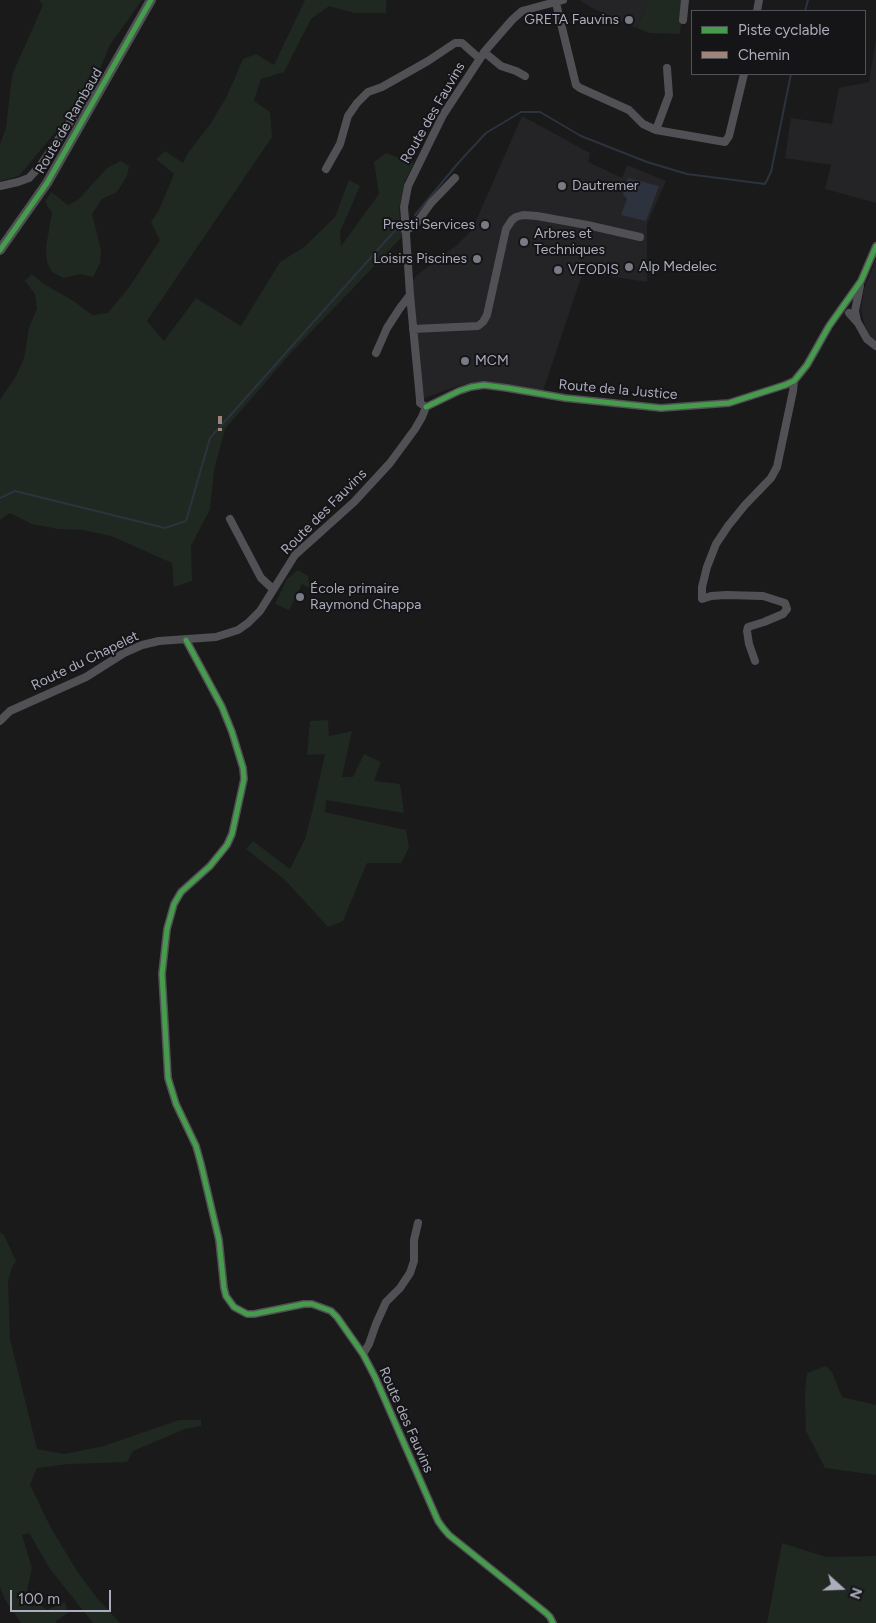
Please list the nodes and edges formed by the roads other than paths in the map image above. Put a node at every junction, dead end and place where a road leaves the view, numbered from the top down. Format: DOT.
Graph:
graph roads {
  1 [pos="151,0"];
  2 [pos="685,0"];
  3 [pos="559,1"];
  4 [pos="683,20"];
  5 [pos="482,55"];
  6 [pos="667,68"];
  7 [pos="744,75"];
  8 [pos="525,76"];
  9 [pos="97,95"];
  10 [pos="656,130"];
  11 [pos="326,169"];
  12 [pos="455,178"];
  13 [pos="0,186"];
  14 [pos="405,230"];
  15 [pos="640,237"];
  16 [pos="876,246"];
  17 [pos="0,250"];
  18 [pos="410,295"];
  19 [pos="850,308"];
  20 [pos="413,329"];
  21 [pos="876,346"];
  22 [pos="376,353"];
  23 [pos="794,381"];
  24 [pos="426,407"];
  25 [pos="230,519"];
  26 [pos="273,589"];
  27 [pos="186,640"];
  28 [pos="755,661"];
  29 [pos="0,721"];
  30 [pos="418,1223"];
  31 [pos="363,1354"];
  32 [pos="553,1622"];
  1 -- 9 [label="street, Route de Rambaud"];
  2 -- 4 [label="street"];
  3 -- 5 [label="street, Route des Fauvins"];
  3 -- 10 [label="street"];
  5 -- 8 [label="street"];
  5 -- 11 [label="street"];
  5 -- 14 [label="street, Route des Fauvins"];
  6 -- 10 [label="street"];
  7 -- 10 [label="street"];
  9 -- 13 [label="street"];
  9 -- 17 [label="street, Route de Rambaud"];
  12 -- 14 [label="street"];
  14 -- 18 [label="street, Route des Fauvins"];
  15 -- 20 [label="street"];
  16 -- 19 [label="street"];
  18 -- 20 [label="street, Route des Fauvins"];
  18 -- 22 [label="street"];
  19 -- 21 [label="street"];
  19 -- 23 [label="street"];
  20 -- 24 [label="street, Route des Fauvins"];
  23 -- 24 [label="street, Route de la Justice"];
  23 -- 28 [label="street"];
  24 -- 26 [label="street, Route des Fauvins"];
  25 -- 26 [label="street"];
  26 -- 27 [label="street, Route des Fauvins"];
  27 -- 29 [label="street, Route du Chapelet"];
  27 -- 31 [label="street, Route des Fauvins"];
  30 -- 31 [label="street"];
  31 -- 32 [label="street, Route des Fauvins"];
}
